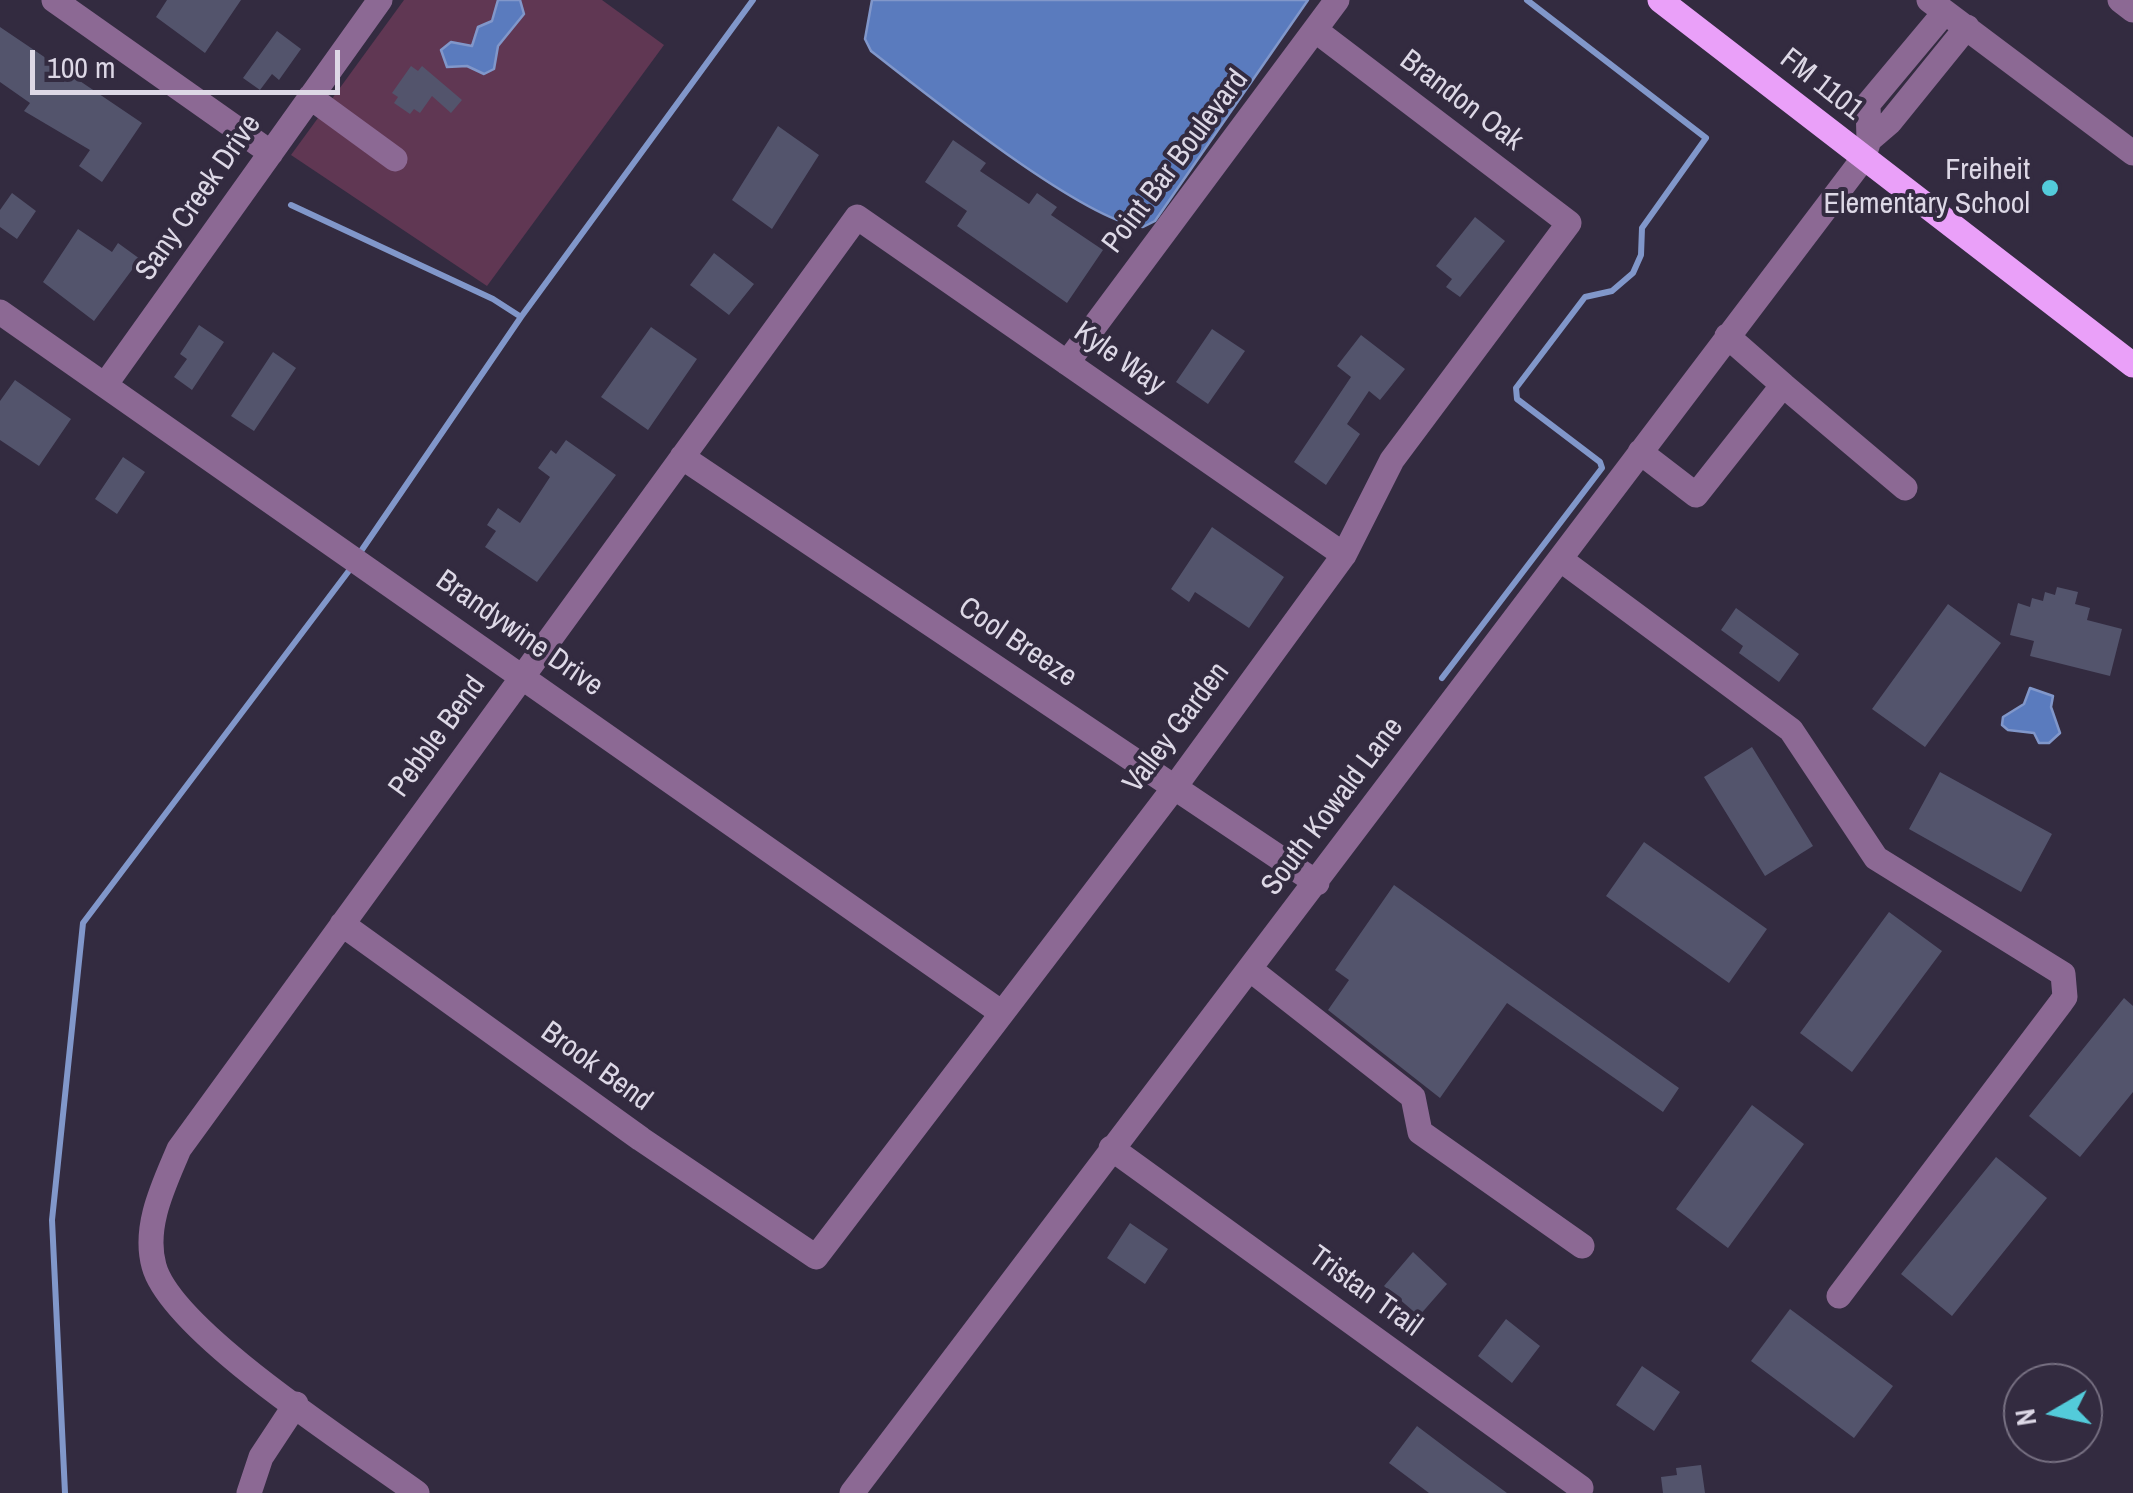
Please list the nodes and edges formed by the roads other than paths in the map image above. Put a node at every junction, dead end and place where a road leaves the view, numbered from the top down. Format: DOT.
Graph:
graph roads {
  1 [pos="54,0"];
  2 [pos="380,0"];
  3 [pos="1337,0"];
  4 [pos="1660,0"];
  5 [pos="2120,0"];
  6 [pos="2133,10"];
  7 [pos="1947,13"];
  8 [pos="1315,30"];
  9 [pos="310,97"];
  10 [pos="1866,150"];
  11 [pos="271,153"];
  12 [pos="2133,153"];
  13 [pos="395,159"];
  14 [pos="856,217"];
  15 [pos="1568,223"];
  16 [pos="0,312"];
  17 [pos="1727,336"];
  18 [pos="1067,363"];
  19 [pos="2133,365"];
  20 [pos="1783,384"];
  21 [pos="105,385"];
  22 [pos="1640,452"];
  23 [pos="682,458"];
  24 [pos="1904,488"];
  25 [pos="1344,555"];
  26 [pos="1560,559"];
  27 [pos="523,675"];
  28 [pos="1174,788"];
  29 [pos="1317,883"];
  30 [pos="342,924"];
  31 [pos="1251,970"];
  32 [pos="999,1011"];
  33 [pos="1111,1148"];
  34 [pos="1582,1246"];
  35 [pos="816,1257"];
  36 [pos="1839,1296"];
  37 [pos="296,1404"];
  38 [pos="1581,1488"];
  39 [pos="249,1493"];
  40 [pos="417,1493"];
  41 [pos="852,1493"];
  1 -- 11 [label="street"];
  2 -- 9 [label="street, Sany Creek Drive"];
  3 -- 8 [label="street, Point Bar Boulevard"];
  4 -- 10 [label="main road, FM 1101 / FM 1101"];
  5 -- 6 [label="street"];
  7 -- 10 [label="street"];
  7 -- 12 [label="street"];
  8 -- 15 [label="street, Brandon Oak"];
  8 -- 18 [label="street, Point Bar Boulevard"];
  9 -- 11 [label="street, Sany Creek Drive"];
  9 -- 13 [label="street"];
  10 -- 17 [label="street, South Kowald Lane"];
  10 -- 19 [label="main road, FM 1101 / FM 1101"];
  11 -- 21 [label="street, Sany Creek Drive"];
  14 -- 18 [label="street, Kyle Way"];
  14 -- 23 [label="street, Pebble Bend"];
  15 -- 25 [label="street, Valley Garden"];
  16 -- 21 [label="street, Brandywine Drive"];
  17 -- 20 [label="street"];
  17 -- 22 [label="street, South Kowald Lane"];
  18 -- 25 [label="street, Kyle Way"];
  20 -- 22 [label="street"];
  20 -- 24 [label="street"];
  21 -- 27 [label="street, Brandywine Drive"];
  22 -- 26 [label="street, South Kowald Lane"];
  23 -- 27 [label="street, Pebble Bend"];
  23 -- 28 [label="street, Cool Breeze"];
  25 -- 28 [label="street, Valley Garden"];
  26 -- 29 [label="street, South Kowald Lane"];
  26 -- 36 [label="street"];
  27 -- 30 [label="street, Pebble Bend"];
  27 -- 32 [label="street, Brandywine Drive"];
  28 -- 29 [label="street, Cool Breeze"];
  28 -- 32 [label="street, Valley Garden"];
  29 -- 31 [label="street, South Kowald Lane"];
  30 -- 35 [label="street, Brook Bend"];
  30 -- 37 [label="street, Pebble Bend"];
  31 -- 33 [label="street, South Kowald Lane"];
  31 -- 34 [label="street"];
  32 -- 35 [label="street, Valley Garden"];
  33 -- 38 [label="street, Tristan Trail"];
  33 -- 41 [label="street, South Kowald Lane"];
  37 -- 39 [label="street"];
  37 -- 40 [label="street, Pebble Bend"];
}
